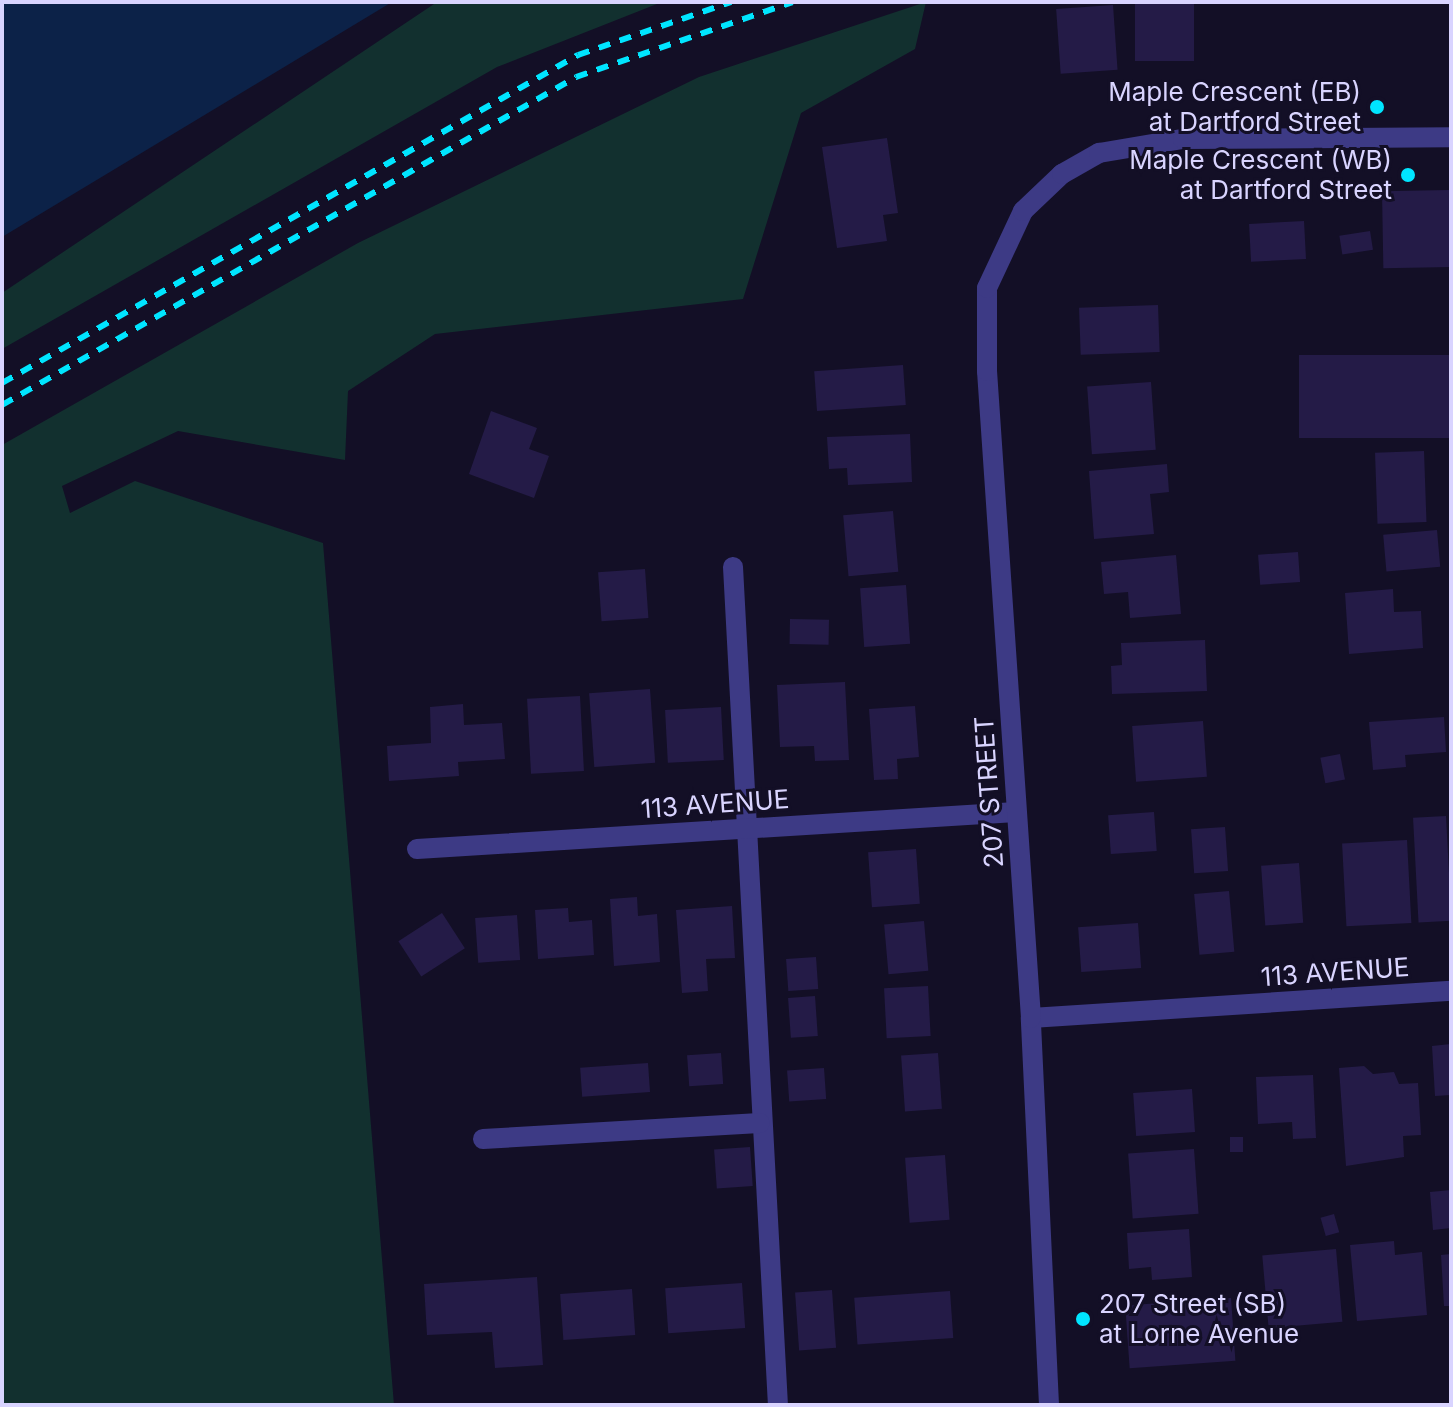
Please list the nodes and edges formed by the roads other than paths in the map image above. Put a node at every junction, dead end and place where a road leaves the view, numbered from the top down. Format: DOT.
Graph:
graph roads {
  1 [pos="1451,137"];
  2 [pos="733,567"];
  3 [pos="1016,812"];
  4 [pos="750,828"];
  5 [pos="417,849"];
  6 [pos="1451,991"];
  7 [pos="1031,1018"];
  8 [pos="760,1123"];
  9 [pos="483,1139"];
  10 [pos="778,1405"];
  11 [pos="1049,1405"];
  1 -- 3 [label="street, 207 STREET"];
  2 -- 4 [label="street"];
  3 -- 4 [label="street, 113 AVENUE"];
  3 -- 7 [label="street, 207 STREET"];
  4 -- 5 [label="street, 113 AVENUE"];
  4 -- 8 [label="street"];
  6 -- 7 [label="street, 113 AVENUE"];
  7 -- 11 [label="street, 207 STREET"];
  8 -- 9 [label="street"];
  8 -- 10 [label="street"];
}
